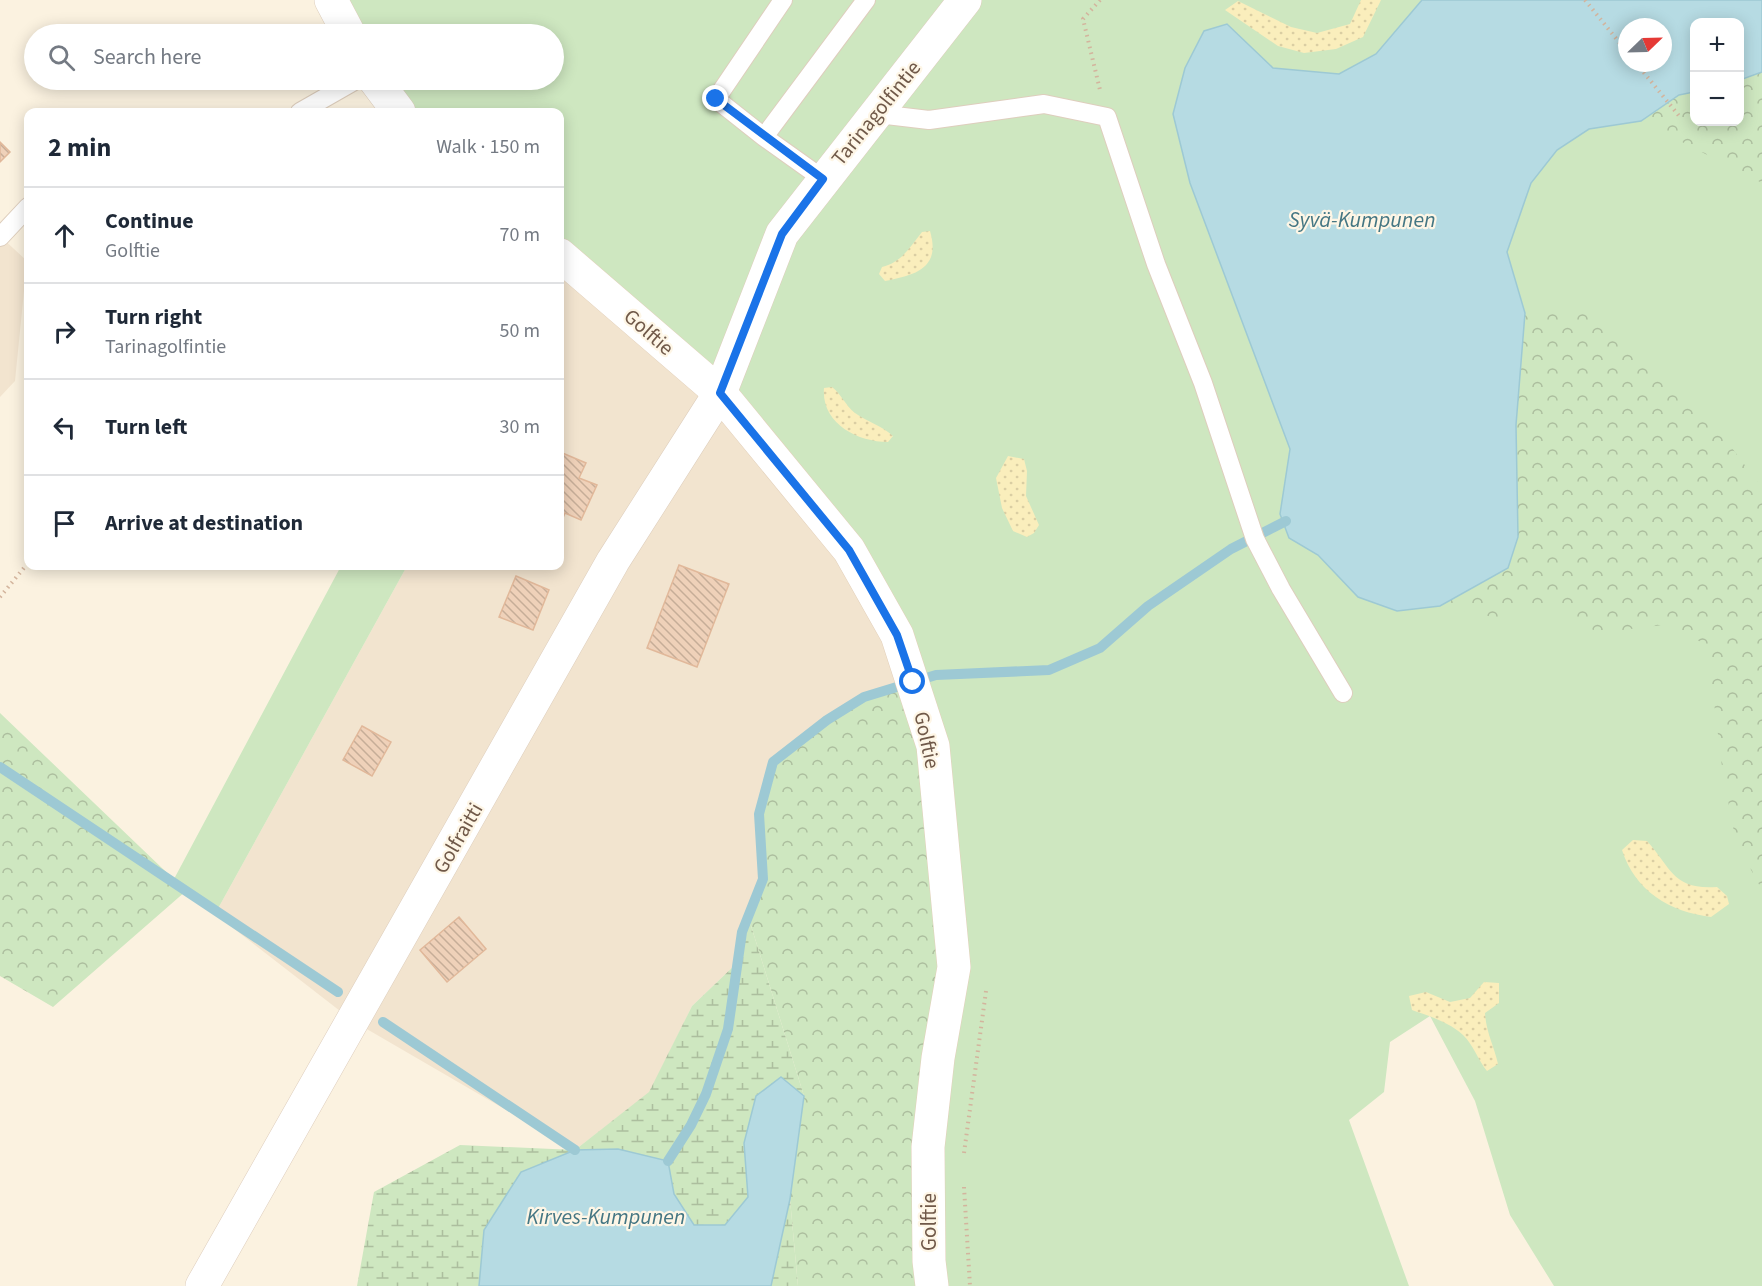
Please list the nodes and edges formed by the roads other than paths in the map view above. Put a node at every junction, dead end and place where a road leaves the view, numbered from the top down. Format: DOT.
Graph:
graph roads {
  1 [pos="331,0"];
  2 [pos="783,0"];
  3 [pos="866,0"];
  4 [pos="965,0"];
  5 [pos="344,24"];
  6 [pos="338,90"];
  7 [pos="382,90"];
  8 [pos="307,108"];
  9 [pos="396,108"];
  10 [pos="878,114"];
  11 [pos="764,137"];
  12 [pos="823,179"];
  13 [pos="24,211"];
  14 [pos="0,237"];
  15 [pos="564,258"];
  16 [pos="720,393"];
  17 [pos="1343,693"];
  18 [pos="202,1286"];
  19 [pos="932,1286"];
  1 -- 5 [label="street"];
  2 -- 11 [label="lane"];
  3 -- 11 [label="lane"];
  4 -- 10 [label="street, Tarinagolfintie"];
  6 -- 8 [label="lane"];
  7 -- 9 [label="street"];
  10 -- 12 [label="street, Tarinagolfintie"];
  10 -- 17 [label="lane"];
  11 -- 12 [label="lane"];
  12 -- 16 [label="street, Tarinagolfintie"];
  13 -- 14 [label="lane"];
  15 -- 16 [label="street, Golftie"];
  16 -- 18 [label="street, Golfraitti"];
  16 -- 19 [label="street, Golftie"];
}
